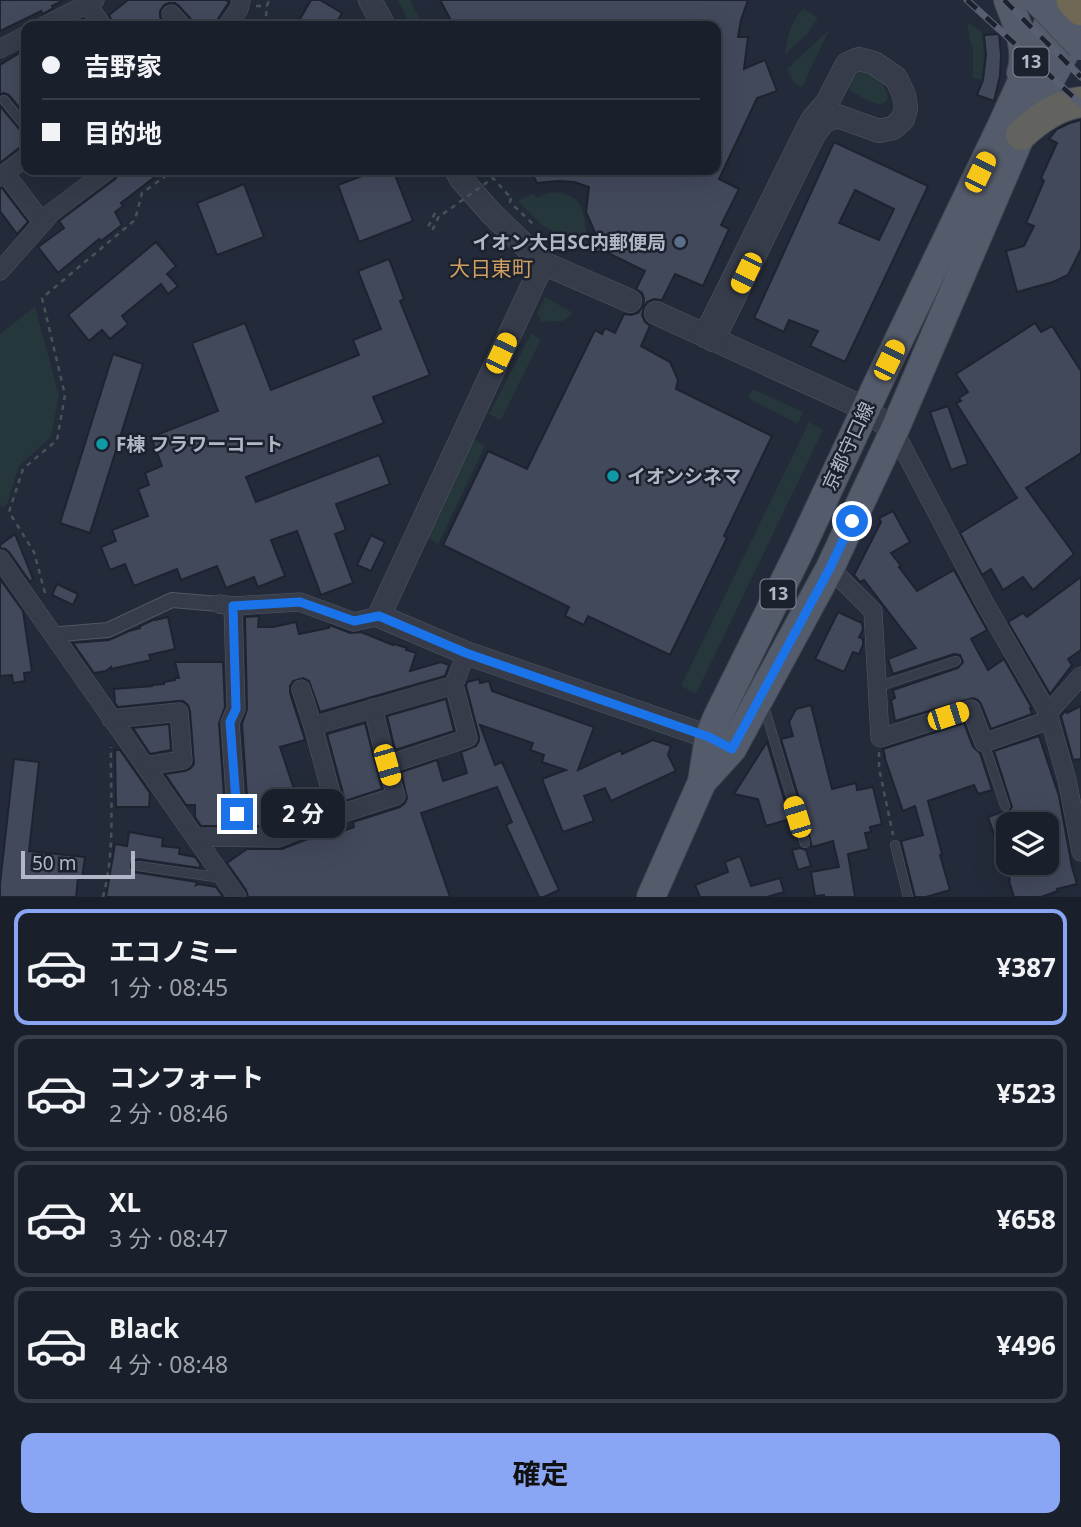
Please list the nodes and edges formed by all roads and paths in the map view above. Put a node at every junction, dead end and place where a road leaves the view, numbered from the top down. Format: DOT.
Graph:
graph roads {
  1 [pos="269,0"];
  2 [pos="370,0"];
  3 [pos="1009,0"];
  4 [pos="241,1"];
  5 [pos="91,2"];
  6 [pos="1072,12"];
  7 [pos="54,21"];
  8 [pos="100,21"];
  9 [pos="231,21"];
  10 [pos="266,21"];
  11 [pos="381,21"];
  12 [pos="21,38"];
  13 [pos="0,49"];
  14 [pos="4,100"];
  15 [pos="1081,102"];
  16 [pos="21,121"];
  17 [pos="1012,130"];
  18 [pos="21,161"];
  19 [pos="2,175"];
  20 [pos="101,175"];
  21 [pos="167,175"];
  22 [pos="459,175"];
  23 [pos="435,213"];
  24 [pos="43,223"];
  25 [pos="536,227"];
  26 [pos="543,263"];
  27 [pos="0,271"];
  28 [pos="630,301"];
  29 [pos="656,313"];
  30 [pos="709,338"];
  31 [pos="866,409"];
  32 [pos="894,430"];
  33 [pos="0,559"];
  34 [pos="830,568"];
  35 [pos="48,603"];
  36 [pos="226,605"];
  37 [pos="379,616"];
  38 [pos="60,634"];
  39 [pos="466,653"];
  40 [pos="956,662"];
  41 [pos="1081,676"];
  42 [pos="454,685"];
  43 [pos="877,687"];
  44 [pos="301,689"];
  45 [pos="761,696"];
  46 [pos="373,708"];
  47 [pos="1049,717"];
  48 [pos="111,719"];
  49 [pos="313,726"];
  50 [pos="880,738"];
  51 [pos="720,743"];
  52 [pos="984,743"];
  53 [pos="387,765"];
  54 [pos="145,766"];
  55 [pos="1005,806"];
  56 [pos="337,815"];
  57 [pos="195,836"];
  58 [pos="238,837"];
  59 [pos="805,843"];
  60 [pos="895,845"];
  61 [pos="1081,852"];
  62 [pos="138,866"];
  63 [pos="224,878"];
  64 [pos="103,897"];
  65 [pos="237,897"];
  66 [pos="651,897"];
  67 [pos="908,897"];
  1 -- 10 [label="path"];
  2 -- 11 [label="street"];
  3 -- 6 [label="main road"];
  3 -- 17 [label="main road"];
  4 -- 9 [label="street"];
  5 -- 7 [label="street"];
  5 -- 8 [label="street"];
  6 -- 17 [label="main road, 京都守口線 / 13"];
  12 -- 13 [label="street"];
  14 -- 16 [label="lane"];
  15 -- 17 [label="highway"];
  17 -- 31 [label="main road, 京都守口線 / 13"];
  17 -- 32 [label="main road, 京都守口線 / 13"];
  18 -- 19 [label="street"];
  19 -- 24 [label="street"];
  20 -- 24 [label="street"];
  21 -- 35 [label="path"];
  22 -- 26 [label="street"];
  23 -- 25 [label="path, bridge"];
  24 -- 27 [label="street"];
  26 -- 28 [label="street"];
  26 -- 37 [label="street"];
  29 -- 30 [label="street"];
  30 -- 30 [label="street"];
  30 -- 31 [label="street"];
  31 -- 32 [label="street"];
  31 -- 51 [label="main road, 京都守口線 / 13"];
  32 -- 34 [label="main road, 京都守口線 / 13"];
  32 -- 47 [label="street"];
  33 -- 48 [label="street"];
  34 -- 43 [label="street"];
  34 -- 45 [label="main road, 京都守口線 / 13"];
  36 -- 37 [label="street"];
  36 -- 38 [label="street"];
  36 -- 58 [label="street"];
  37 -- 39 [label="street"];
  39 -- 42 [label="street"];
  39 -- 51 [label="street"];
  40 -- 43 [label="lane"];
  41 -- 47 [label="street"];
  42 -- 46 [label="street"];
  42 -- 53 [label="street"];
  43 -- 50 [label="street"];
  44 -- 49 [label="street"];
  45 -- 51 [label="main road, 京都守口線 / 13"];
  45 -- 59 [label="lane"];
  46 -- 49 [label="street"];
  46 -- 53 [label="street"];
  47 -- 52 [label="street"];
  47 -- 61 [label="street"];
  48 -- 54 [label="street"];
  48 -- 54 [label="street"];
  48 -- 64 [label="path"];
  49 -- 56 [label="street"];
  50 -- 52 [label="street"];
  50 -- 60 [label="path"];
  51 -- 66 [label="main road, 京都守口線 / 13"];
  52 -- 55 [label="lane"];
  53 -- 56 [label="street"];
  54 -- 57 [label="street"];
  56 -- 58 [label="street"];
  57 -- 58 [label="street"];
  57 -- 63 [label="street"];
  60 -- 67 [label="lane"];
  62 -- 63 [label="lane"];
  63 -- 65 [label="street"];
}
